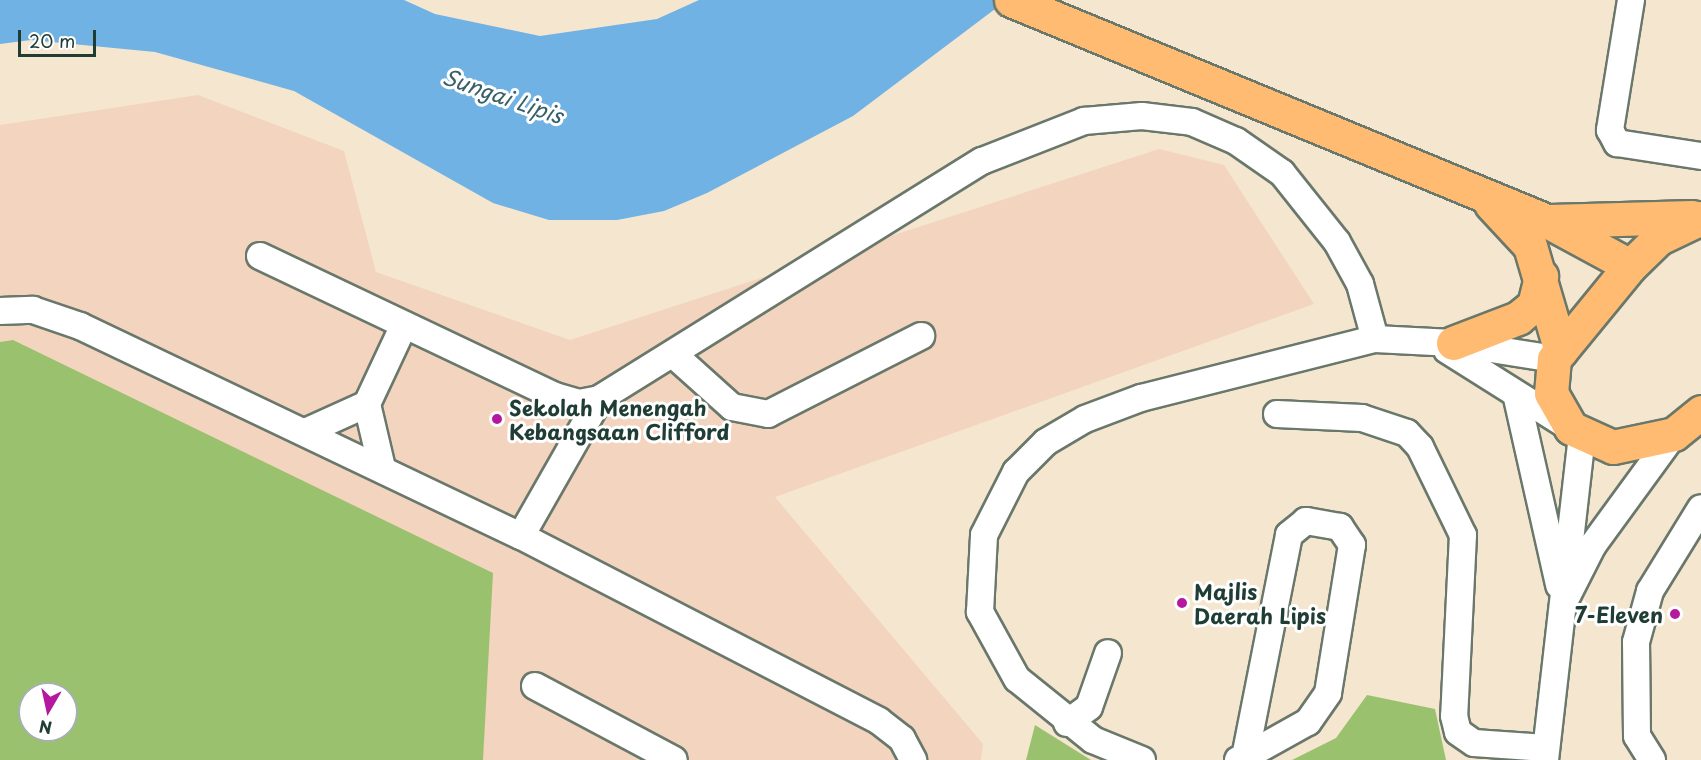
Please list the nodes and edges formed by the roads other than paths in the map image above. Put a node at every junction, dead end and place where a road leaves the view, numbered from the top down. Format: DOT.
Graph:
graph roads {
  1 [pos="1011,0"];
  2 [pos="1631,0"];
  3 [pos="1701,156"];
  4 [pos="1485,199"];
  5 [pos="1701,218"];
  6 [pos="1547,221"];
  7 [pos="260,255"];
  8 [pos="1630,266"];
  9 [pos="1541,276"];
  10 [pos="0,311"];
  11 [pos="404,326"];
  12 [pos="921,336"];
  13 [pos="1375,339"];
  14 [pos="1442,343"];
  15 [pos="674,355"];
  16 [pos="1558,355"];
  17 [pos="1517,398"];
  18 [pos="599,399"];
  19 [pos="367,404"];
  20 [pos="1701,412"];
  21 [pos="1277,414"];
  22 [pos="305,432"];
  23 [pos="1576,432"];
  24 [pos="1674,434"];
  25 [pos="382,468"];
  26 [pos="1701,508"];
  27 [pos="520,536"];
  28 [pos="1561,602"];
  29 [pos="1108,652"];
  30 [pos="535,686"];
  31 [pos="1067,723"];
  32 [pos="1546,754"];
  33 [pos="1241,759"];
  34 [pos="674,760"];
  35 [pos="914,760"];
  36 [pos="1142,760"];
  37 [pos="1652,760"];
  1 -- 4 [label="main road"];
  2 -- 3 [label="street"];
  4 -- 6 [label="main road"];
  4 -- 9 [label="main road"];
  5 -- 6 [label="main road"];
  5 -- 8 [label="main road"];
  6 -- 8 [label="main road"];
  7 -- 11 [label="street"];
  8 -- 16 [label="main road"];
  9 -- 14 [label="main road"];
  9 -- 16 [label="main road"];
  10 -- 22 [label="street"];
  11 -- 18 [label="street"];
  11 -- 19 [label="street"];
  12 -- 15 [label="street"];
  13 -- 14 [label="street"];
  13 -- 15 [label="street"];
  13 -- 31 [label="street"];
  14 -- 16 [label="street"];
  14 -- 17 [label="street"];
  15 -- 18 [label="street"];
  16 -- 23 [label="main road"];
  17 -- 23 [label="street"];
  17 -- 28 [label="street"];
  18 -- 27 [label="street"];
  19 -- 22 [label="street"];
  19 -- 25 [label="street"];
  20 -- 24 [label="main road"];
  21 -- 32 [label="street"];
  22 -- 25 [label="street"];
  23 -- 24 [label="main road"];
  23 -- 28 [label="street"];
  24 -- 28 [label="street"];
  25 -- 27 [label="street"];
  26 -- 37 [label="street"];
  27 -- 35 [label="street"];
  28 -- 32 [label="street"];
  29 -- 31 [label="street"];
  30 -- 34 [label="street"];
  31 -- 36 [label="street"];
  33 -- 33 [label="street"];
}
